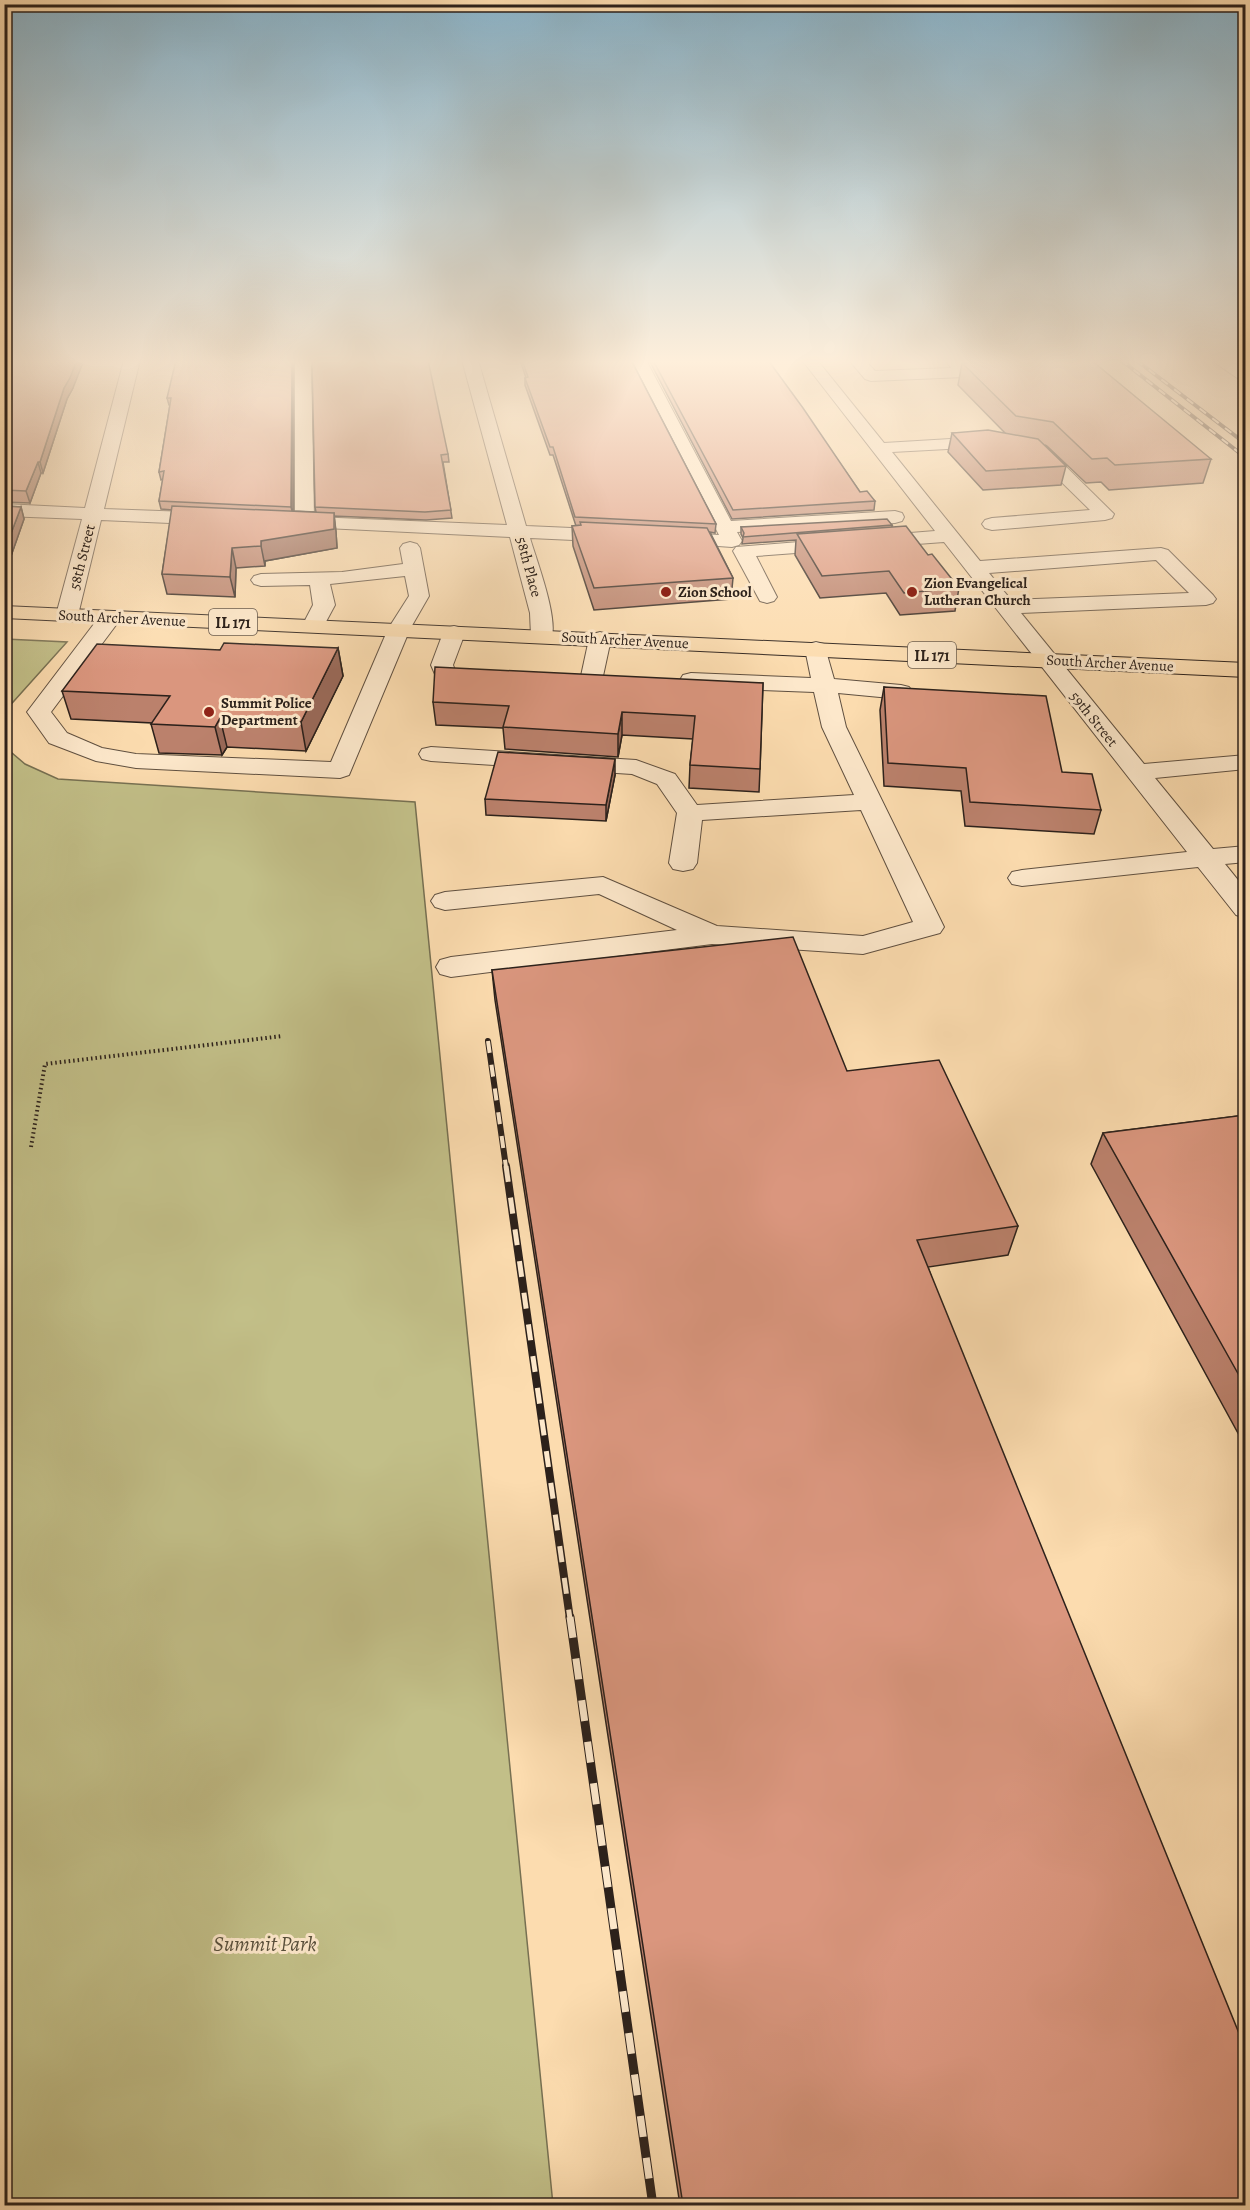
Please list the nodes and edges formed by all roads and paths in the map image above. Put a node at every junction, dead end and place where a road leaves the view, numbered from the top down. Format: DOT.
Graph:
graph roads {
  1 [pos="106,463"];
  2 [pos="304,463"];
  3 [pos="500,463"];
  4 [pos="692,463"];
  5 [pos="891,463"];
  6 [pos="1052,463"];
  7 [pos="4,510"];
  8 [pos="93,514"];
  9 [pos="932,514"];
  10 [pos="237,520"];
  11 [pos="271,521"];
  12 [pos="305,522"];
  13 [pos="992,524"];
  14 [pos="726,527"];
  15 [pos="520,532"];
  16 [pos="948,536"];
  17 [pos="348,545"];
  18 [pos="411,548"];
  19 [pos="974,568"];
  20 [pos="415,569"];
  21 [pos="342,578"];
  22 [pos="261,580"];
  23 [pos="319,580"];
  24 [pos="767,597"];
  25 [pos="1005,607"];
  26 [pos="4,612"];
  27 [pos="67,615"];
  28 [pos="111,617"];
  29 [pos="313,626"];
  30 [pos="399,630"];
  31 [pos="454,633"];
  32 [pos="542,636"];
  33 [pos="600,639"];
  34 [pos="816,649"];
  35 [pos="1047,660"];
  36 [pos="1245,670"];
  37 [pos="500,677"];
  38 [pos="615,677"];
  39 [pos="673,679"];
  40 [pos="825,686"];
  41 [pos="901,693"];
  42 [pos="431,754"];
  43 [pos="1245,762"];
  44 [pos="1137,772"];
  45 [pos="870,802"];
  46 [pos="690,813"];
  47 [pos="1245,854"];
  48 [pos="1205,858"];
  49 [pos="683,863"];
  50 [pos="1022,878"];
  51 [pos="446,901"];
  52 [pos="1245,909"];
  53 [pos="712,935"];
  54 [pos="451,967"];
  55 [pos="283,1036"];
  56 [pos="31,1147"];
  1 -- 8 [label="street, 58th Street"];
  2 -- 12 [label="street"];
  3 -- 15 [label="street, 58th Place"];
  4 -- 14 [label="street"];
  5 -- 9 [label="street, 59th Street"];
  6 -- 13 [label="street"];
  7 -- 8 [label="street"];
  8 -- 10 [label="street"];
  8 -- 27 [label="street, 58th Street"];
  9 -- 14 [label="street"];
  9 -- 16 [label="street, 59th Street"];
  11 -- 12 [label="street"];
  12 -- 15 [label="street"];
  14 -- 15 [label="street"];
  15 -- 32 [label="street, 58th Place"];
  16 -- 19 [label="street, 59th Street"];
  16 -- 24 [label="street"];
  17 -- 21 [label="street"];
  18 -- 20 [label="street"];
  19 -- 25 [label="street, 59th Street"];
  19 -- 25 [label="street"];
  20 -- 21 [label="street"];
  20 -- 30 [label="street"];
  21 -- 23 [label="street"];
  22 -- 23 [label="street"];
  23 -- 29 [label="street"];
  25 -- 35 [label="street, 59th Street"];
  26 -- 27 [label="main road, South Archer Avenue / IL 171"];
  27 -- 28 [label="main road, South Archer Avenue / IL 171"];
  28 -- 29 [label="main road, South Archer Avenue / IL 171"];
  28 -- 30 [label="street"];
  29 -- 30 [label="main road, South Archer Avenue / IL 171"];
  30 -- 31 [label="main road, South Archer Avenue / IL 171"];
  31 -- 32 [label="main road, South Archer Avenue / IL 171"];
  31 -- 37 [label="street"];
  32 -- 33 [label="main road, South Archer Avenue / IL 171"];
  33 -- 34 [label="main road, South Archer Avenue / IL 171"];
  33 -- 38 [label="street"];
  34 -- 35 [label="main road, South Archer Avenue / IL 171"];
  34 -- 40 [label="street"];
  35 -- 36 [label="main road, South Archer Avenue / IL 171"];
  35 -- 44 [label="street, 59th Street"];
  39 -- 40 [label="street"];
  40 -- 41 [label="street"];
  40 -- 45 [label="street"];
  42 -- 46 [label="street"];
  43 -- 44 [label="street"];
  44 -- 48 [label="street, 59th Street"];
  45 -- 46 [label="street"];
  45 -- 53 [label="street"];
  46 -- 49 [label="street"];
  47 -- 48 [label="street"];
  48 -- 50 [label="street"];
  48 -- 52 [label="street, 59th Street"];
  51 -- 53 [label="street"];
  53 -- 54 [label="street"];
  55 -- 56 [label="path"];
}
